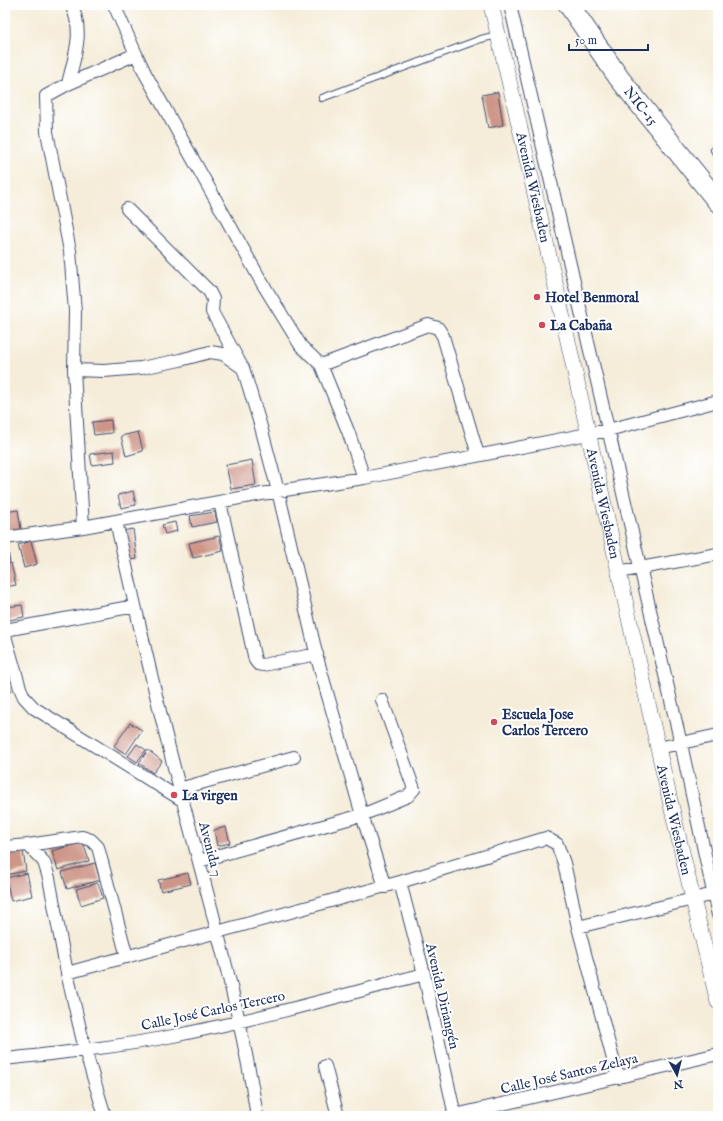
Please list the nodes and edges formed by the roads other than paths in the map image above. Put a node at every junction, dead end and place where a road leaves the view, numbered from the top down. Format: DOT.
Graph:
graph roads {
  1 [pos="71,5"];
  2 [pos="114,5"];
  3 [pos="492,5"];
  4 [pos="510,5"];
  5 [pos="569,5"];
  6 [pos="499,35"];
  7 [pos="136,54"];
  8 [pos="68,84"];
  9 [pos="322,98"];
  10 [pos="714,150"];
  11 [pos="718,156"];
  12 [pos="718,202"];
  13 [pos="127,209"];
  14 [pos="321,365"];
  15 [pos="243,368"];
  16 [pos="74,370"];
  17 [pos="718,401"];
  18 [pos="608,430"];
  19 [pos="589,433"];
  20 [pos="478,455"];
  21 [pos="364,478"];
  22 [pos="278,491"];
  23 [pos="220,502"];
  24 [pos="116,520"];
  25 [pos="83,527"];
  26 [pos="5,538"];
  27 [pos="718,554"];
  28 [pos="640,568"];
  29 [pos="618,572"];
  30 [pos="135,606"];
  31 [pos="5,630"];
  32 [pos="5,636"];
  33 [pos="317,654"];
  34 [pos="382,700"];
  35 [pos="718,735"];
  36 [pos="681,744"];
  37 [pos="658,748"];
  38 [pos="294,757"];
  39 [pos="181,795"];
  40 [pos="362,815"];
  41 [pos="28,845"];
  42 [pos="5,847"];
  43 [pos="199,861"];
  44 [pos="400,882"];
  45 [pos="385,886"];
  46 [pos="716,894"];
  47 [pos="693,899"];
  48 [pos="718,915"];
  49 [pos="578,927"];
  50 [pos="218,932"];
  51 [pos="127,957"];
  52 [pos="68,973"];
  53 [pos="424,974"];
  54 [pos="718,1002"];
  55 [pos="238,1022"];
  56 [pos="85,1050"];
  57 [pos="718,1054"];
  58 [pos="5,1059"];
  59 [pos="326,1066"];
  60 [pos="618,1078"];
  61 [pos="105,1116"];
  62 [pos="257,1116"];
  63 [pos="338,1116"];
  64 [pos="454,1116"];
  1 -- 8 [label="street"];
  2 -- 7 [label="street"];
  3 -- 6 [label="street, Avenida Wiesbaden"];
  4 -- 18 [label="street, Avenida Wiesbaden"];
  5 -- 12 [label="highway, NIC-15 / NIC-15"];
  6 -- 9 [label="lane"];
  6 -- 19 [label="street, Avenida Wiesbaden"];
  7 -- 8 [label="street"];
  7 -- 14 [label="street"];
  8 -- 16 [label="street"];
  10 -- 11 [label="lane"];
  13 -- 15 [label="street"];
  14 -- 20 [label="street"];
  14 -- 21 [label="street"];
  15 -- 16 [label="street"];
  15 -- 22 [label="street"];
  16 -- 25 [label="street"];
  17 -- 18 [label="street"];
  18 -- 19 [label="street"];
  18 -- 28 [label="street, Avenida Wiesbaden"];
  19 -- 20 [label="street"];
  19 -- 29 [label="street, Avenida Wiesbaden"];
  20 -- 21 [label="street"];
  21 -- 22 [label="street"];
  22 -- 23 [label="street"];
  22 -- 33 [label="street"];
  23 -- 24 [label="street"];
  23 -- 33 [label="street"];
  24 -- 25 [label="street"];
  24 -- 30 [label="street, Avenida 7"];
  25 -- 26 [label="street"];
  27 -- 28 [label="street"];
  28 -- 29 [label="street"];
  28 -- 36 [label="street, Avenida Wiesbaden"];
  29 -- 37 [label="street, Avenida Wiesbaden"];
  30 -- 31 [label="street"];
  30 -- 39 [label="street, Avenida 7"];
  32 -- 39 [label="street"];
  33 -- 40 [label="street"];
  34 -- 40 [label="street"];
  35 -- 36 [label="street"];
  36 -- 37 [label="street"];
  36 -- 46 [label="street, Avenida Wiesbaden"];
  37 -- 47 [label="street, Avenida Wiesbaden"];
  38 -- 39 [label="street"];
  39 -- 43 [label="street, Avenida 7"];
  40 -- 43 [label="street"];
  40 -- 45 [label="street"];
  41 -- 42 [label="street"];
  41 -- 51 [label="street"];
  41 -- 52 [label="street"];
  43 -- 50 [label="street, Avenida 7"];
  44 -- 45 [label="street"];
  44 -- 49 [label="street"];
  44 -- 53 [label="street, Avenida Diriangén"];
  45 -- 50 [label="street"];
  46 -- 47 [label="street"];
  46 -- 48 [label="street, Avenida Wiesbaden"];
  47 -- 49 [label="street"];
  47 -- 54 [label="street, Avenida Wiesbaden"];
  49 -- 60 [label="street"];
  50 -- 51 [label="street"];
  50 -- 55 [label="street, Avenida 7"];
  51 -- 52 [label="street"];
  52 -- 56 [label="street"];
  53 -- 55 [label="street, Calle José Carlos Tercero"];
  53 -- 64 [label="street, Avenida Diriangén"];
  55 -- 56 [label="street, Calle José Carlos Tercero"];
  55 -- 62 [label="street, Avenida 7"];
  56 -- 58 [label="street, Calle José Carlos Tercero"];
  56 -- 61 [label="street"];
  57 -- 60 [label="street, Calle José Santos Zelaya"];
  59 -- 63 [label="street"];
  60 -- 64 [label="street, Calle José Santos Zelaya"];
}
